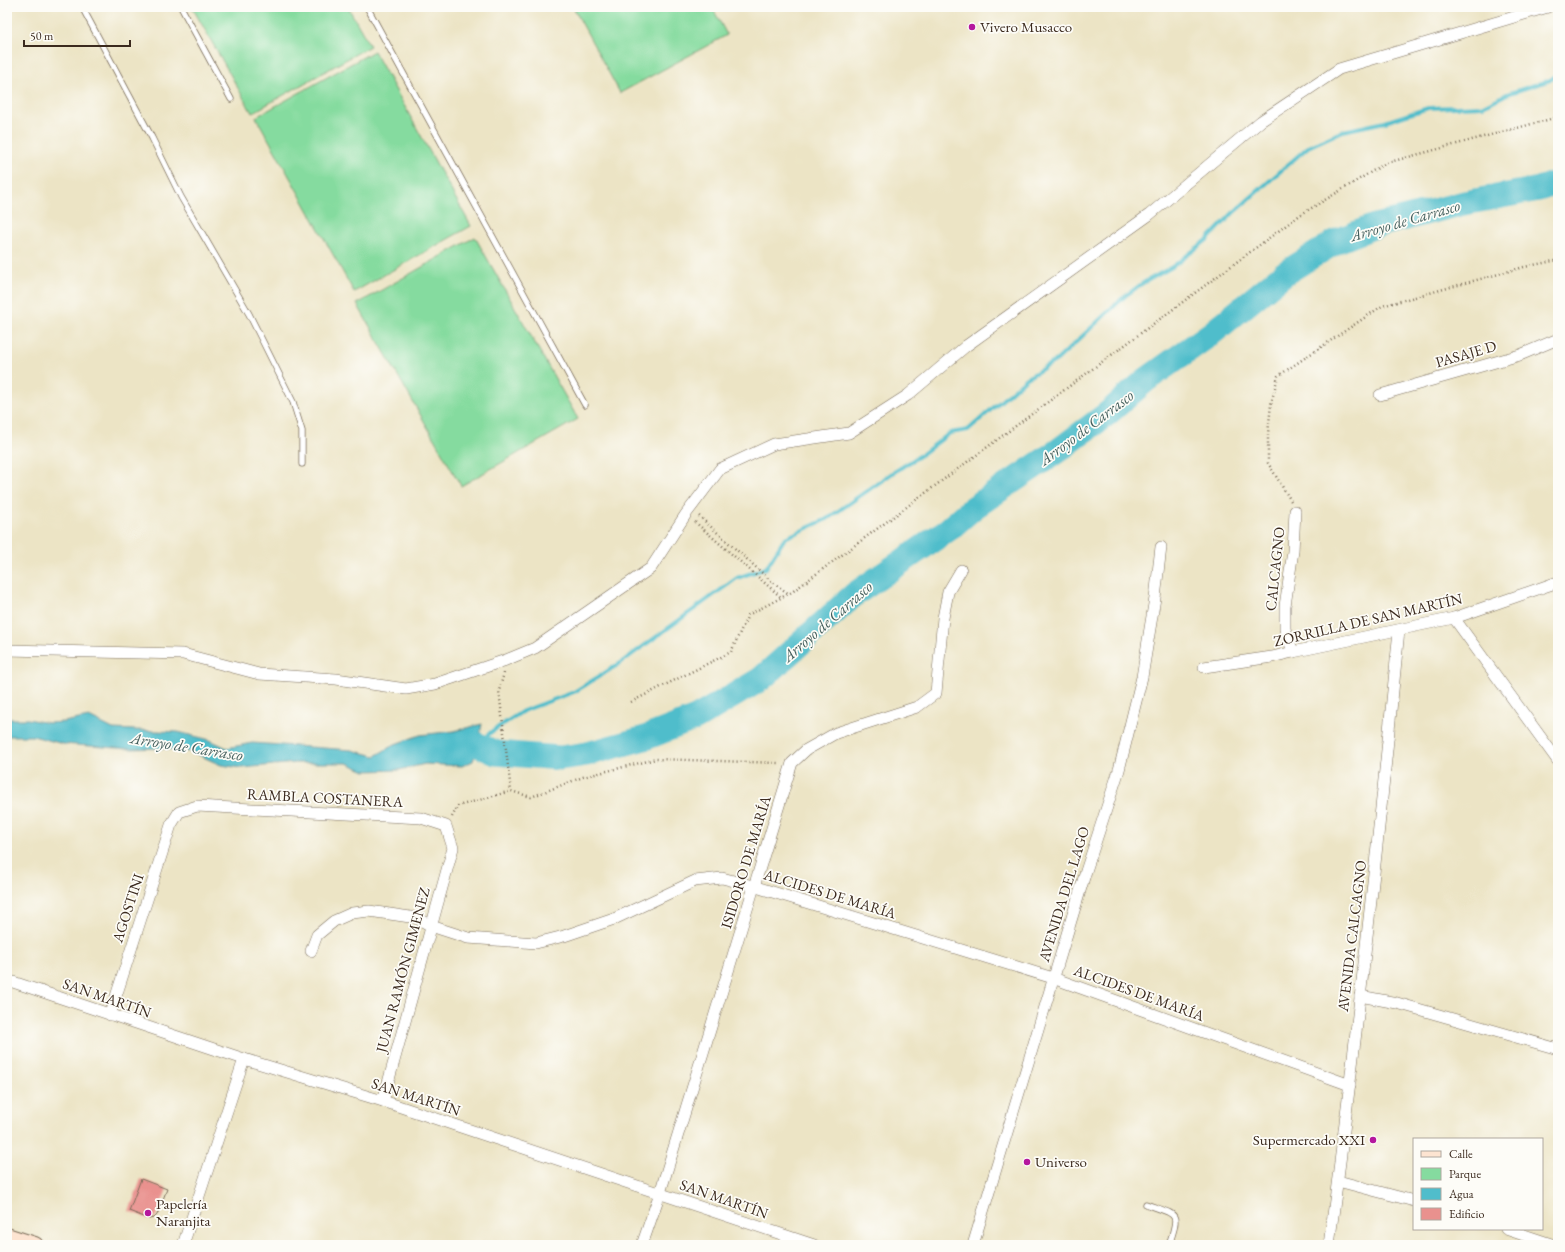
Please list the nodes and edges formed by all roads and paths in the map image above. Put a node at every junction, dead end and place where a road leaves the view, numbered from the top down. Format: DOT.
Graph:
graph roads {
  1 [pos="82,7"];
  2 [pos="181,7"];
  3 [pos="367,7"];
  4 [pos="1548,7"];
  5 [pos="231,99"];
  6 [pos="1558,117"];
  7 [pos="1558,260"];
  8 [pos="1558,339"];
  9 [pos="1380,394"];
  10 [pos="585,405"];
  11 [pos="302,464"];
  12 [pos="688,511"];
  13 [pos="1295,511"];
  14 [pos="1161,547"];
  15 [pos="961,570"];
  16 [pos="1558,582"];
  17 [pos="789,594"];
  18 [pos="782,598"];
  19 [pos="1454,618"];
  20 [pos="1399,630"];
  21 [pos="7,650"];
  22 [pos="1293,652"];
  23 [pos="1204,667"];
  24 [pos="499,691"];
  25 [pos="631,702"];
  26 [pos="1558,761"];
  27 [pos="792,763"];
  28 [pos="511,791"];
  29 [pos="179,812"];
  30 [pos="446,826"];
  31 [pos="753,886"];
  32 [pos="431,926"];
  33 [pos="311,951"];
  34 [pos="1053,978"];
  35 [pos="7,980"];
  36 [pos="1360,996"];
  37 [pos="110,1015"];
  38 [pos="1558,1049"];
  39 [pos="244,1060"];
  40 [pos="1350,1085"];
  41 [pos="383,1101"];
  42 [pos="1338,1181"];
  43 [pos="660,1193"];
  44 [pos="1413,1201"];
  45 [pos="1146,1204"];
  46 [pos="1509,1230"];
  47 [pos="7,1236"];
  48 [pos="35,1245"];
  49 [pos="184,1245"];
  50 [pos="642,1245"];
  51 [pos="814,1245"];
  52 [pos="973,1245"];
  53 [pos="1169,1245"];
  54 [pos="1329,1245"];
  55 [pos="1554,1245"];
  1 -- 11 [label="lane"];
  2 -- 5 [label="lane"];
  3 -- 10 [label="lane"];
  4 -- 12 [label="street"];
  6 -- 17 [label="path"];
  7 -- 13 [label="path"];
  8 -- 9 [label="street, PASAJE D"];
  12 -- 17 [label="path"];
  12 -- 18 [label="path"];
  12 -- 21 [label="street"];
  13 -- 22 [label="street, CALCAGNO"];
  14 -- 34 [label="street, AVENIDA DEL LAGO"];
  15 -- 27 [label="street"];
  16 -- 19 [label="street, ZORRILLA DE SAN MARTÍN"];
  17 -- 18 [label="path"];
  18 -- 25 [label="path"];
  19 -- 20 [label="street, ZORRILLA DE SAN MARTÍN"];
  19 -- 26 [label="street"];
  20 -- 22 [label="street, ZORRILLA DE SAN MARTÍN"];
  20 -- 36 [label="street, AVENIDA CALCAGNO"];
  22 -- 23 [label="street, ZORRILLA DE SAN MARTÍN"];
  24 -- 28 [label="path"];
  27 -- 28 [label="path"];
  27 -- 31 [label="street, ISIDORO DE MARÍA"];
  28 -- 30 [label="path"];
  29 -- 30 [label="street, RAMBLA COSTANERA"];
  29 -- 37 [label="street, AGOSTINI"];
  30 -- 32 [label="street, JUAN RAMÓN GIMENEZ"];
  31 -- 32 [label="street, ALCIDES DE MARÍA"];
  31 -- 34 [label="street, ALCIDES DE MARÍA"];
  31 -- 43 [label="street, ISIDORO DE MARÍA"];
  32 -- 33 [label="street, ALCIDES DE MARÍA"];
  32 -- 41 [label="street, JUAN RAMÓN GIMENEZ"];
  34 -- 40 [label="street, ALCIDES DE MARÍA"];
  34 -- 52 [label="street, AVENIDA DEL LAGO"];
  35 -- 37 [label="street, SAN MARTÍN"];
  36 -- 38 [label="street"];
  36 -- 40 [label="street, AVENIDA CALCAGNO"];
  37 -- 39 [label="street, SAN MARTÍN"];
  39 -- 41 [label="street, SAN MARTÍN"];
  39 -- 49 [label="street"];
  40 -- 42 [label="street, AVENIDA CALCAGNO"];
  41 -- 43 [label="street, SAN MARTÍN"];
  42 -- 44 [label="street"];
  42 -- 54 [label="street, AVENIDA CALCAGNO"];
  43 -- 50 [label="street, ISIDORO DE MARÍA"];
  43 -- 51 [label="street, SAN MARTÍN"];
  45 -- 53 [label="lane"];
  46 -- 55 [label="street"];
  47 -- 48 [label="main road"];
}
